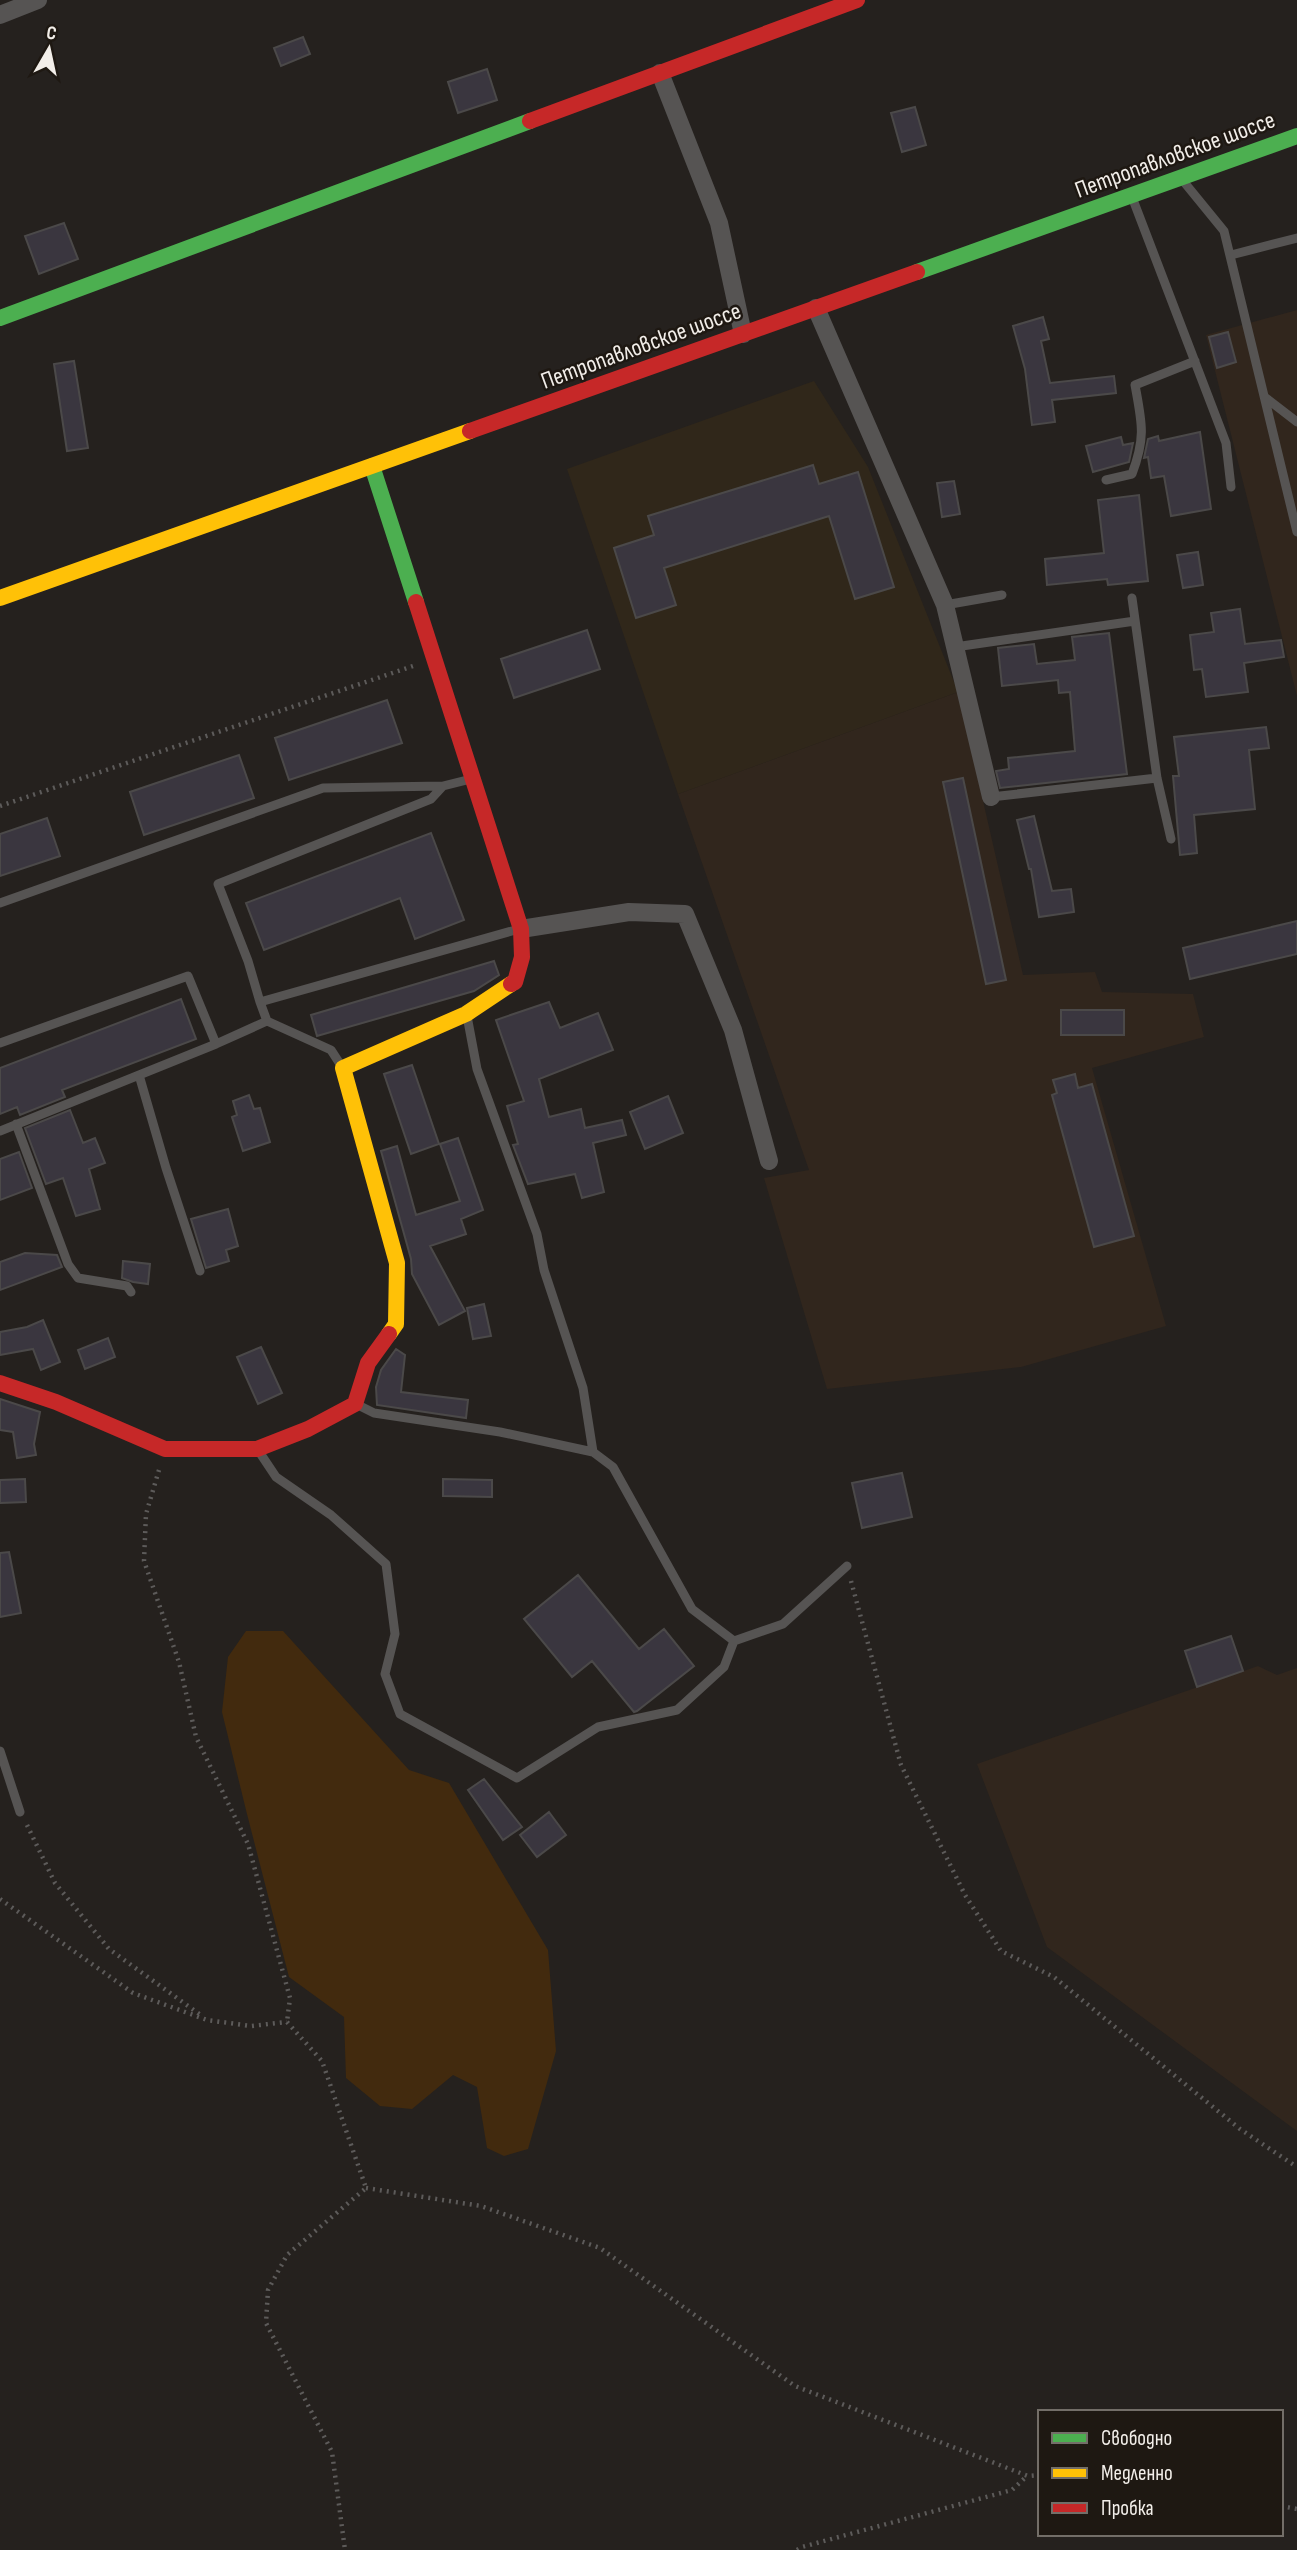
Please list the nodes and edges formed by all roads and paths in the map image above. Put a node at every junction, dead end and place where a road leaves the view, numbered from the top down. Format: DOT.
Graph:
graph roads {
  1 [pos="38,0"];
  2 [pos="857,0"];
  3 [pos="0,15"];
  4 [pos="660,73"];
  5 [pos="1297,136"];
  6 [pos="1181,178"];
  7 [pos="1132,195"];
  8 [pos="1297,238"];
  9 [pos="1231,256"];
  10 [pos="816,308"];
  11 [pos="0,318"];
  12 [pos="743,334"];
  13 [pos="1195,361"];
  14 [pos="1266,398"];
  15 [pos="1297,422"];
  16 [pos="372,466"];
  17 [pos="1106,481"];
  18 [pos="1231,487"];
  19 [pos="1297,532"];
  20 [pos="1002,595"];
  21 [pos="0,598"];
  22 [pos="1132,598"];
  23 [pos="945,605"];
  24 [pos="1135,621"];
  25 [pos="955,647"];
  26 [pos="434,659"];
  27 [pos="472,778"];
  28 [pos="1157,778"];
  29 [pos="443,786"];
  30 [pos="991,797"];
  31 [pos="0,806"];
  32 [pos="1171,839"];
  33 [pos="0,903"];
  34 [pos="521,929"];
  35 [pos="260,1002"];
  36 [pos="466,1014"];
  37 [pos="267,1021"];
  38 [pos="0,1043"];
  39 [pos="216,1044"];
  40 [pos="343,1068"];
  41 [pos="139,1075"];
  42 [pos="16,1124"];
  43 [pos="0,1130"];
  44 [pos="769,1161"];
  45 [pos="200,1271"];
  46 [pos="131,1292"];
  47 [pos="0,1383"];
  48 [pos="355,1404"];
  49 [pos="257,1448"];
  50 [pos="166,1449"];
  51 [pos="593,1452"];
  52 [pos="847,1566"];
  53 [pos="734,1641"];
  54 [pos="0,1751"];
  55 [pos="20,1812"];
  56 [pos="0,1899"];
  57 [pos="207,2020"];
  58 [pos="287,2022"];
  59 [pos="1297,2167"];
  60 [pos="366,2188"];
  61 [pos="1038,2475"];
  62 [pos="1028,2476"];
  63 [pos="345,2550"];
  64 [pos="797,2550"];
  1 -- 3 [label="street"];
  2 -- 4 [label="street"];
  4 -- 11 [label="street"];
  4 -- 12 [label="street"];
  5 -- 6 [label="street, Петропавловское шоссе"];
  6 -- 7 [label="street, Петропавловское шоссе"];
  6 -- 9 [label="lane"];
  7 -- 10 [label="street, Петропавловское шоссе"];
  7 -- 13 [label="lane"];
  8 -- 9 [label="lane"];
  9 -- 14 [label="lane"];
  10 -- 12 [label="street, Петропавловское шоссе"];
  10 -- 23 [label="street"];
  12 -- 16 [label="street, Петропавловское шоссе"];
  13 -- 17 [label="lane"];
  13 -- 18 [label="lane"];
  14 -- 15 [label="lane"];
  14 -- 19 [label="lane"];
  16 -- 21 [label="street, Петропавловское шоссе"];
  16 -- 26 [label="street"];
  20 -- 23 [label="lane"];
  22 -- 24 [label="lane"];
  23 -- 25 [label="street"];
  24 -- 25 [label="lane"];
  24 -- 28 [label="lane"];
  25 -- 30 [label="street"];
  26 -- 27 [label="street"];
  26 -- 31 [label="path"];
  27 -- 29 [label="lane"];
  27 -- 34 [label="street"];
  28 -- 30 [label="lane"];
  28 -- 32 [label="lane"];
  29 -- 33 [label="lane"];
  29 -- 35 [label="lane"];
  34 -- 35 [label="lane"];
  34 -- 36 [label="street"];
  34 -- 44 [label="street"];
  35 -- 37 [label="lane"];
  36 -- 40 [label="street"];
  36 -- 51 [label="lane"];
  37 -- 39 [label="lane"];
  37 -- 40 [label="lane"];
  38 -- 39 [label="lane"];
  39 -- 41 [label="lane"];
  40 -- 48 [label="street"];
  41 -- 42 [label="lane"];
  41 -- 45 [label="lane"];
  42 -- 43 [label="lane"];
  42 -- 46 [label="lane"];
  47 -- 50 [label="street"];
  48 -- 49 [label="street"];
  48 -- 51 [label="lane"];
  49 -- 50 [label="street"];
  49 -- 53 [label="lane"];
  50 -- 58 [label="path"];
  51 -- 53 [label="lane"];
  52 -- 53 [label="lane"];
  52 -- 59 [label="path"];
  54 -- 55 [label="lane"];
  55 -- 57 [label="path"];
  56 -- 57 [label="path"];
  57 -- 58 [label="path"];
  58 -- 60 [label="path"];
  60 -- 62 [label="path"];
  60 -- 63 [label="path"];
  61 -- 62 [label="path"];
  62 -- 64 [label="path"];
}
